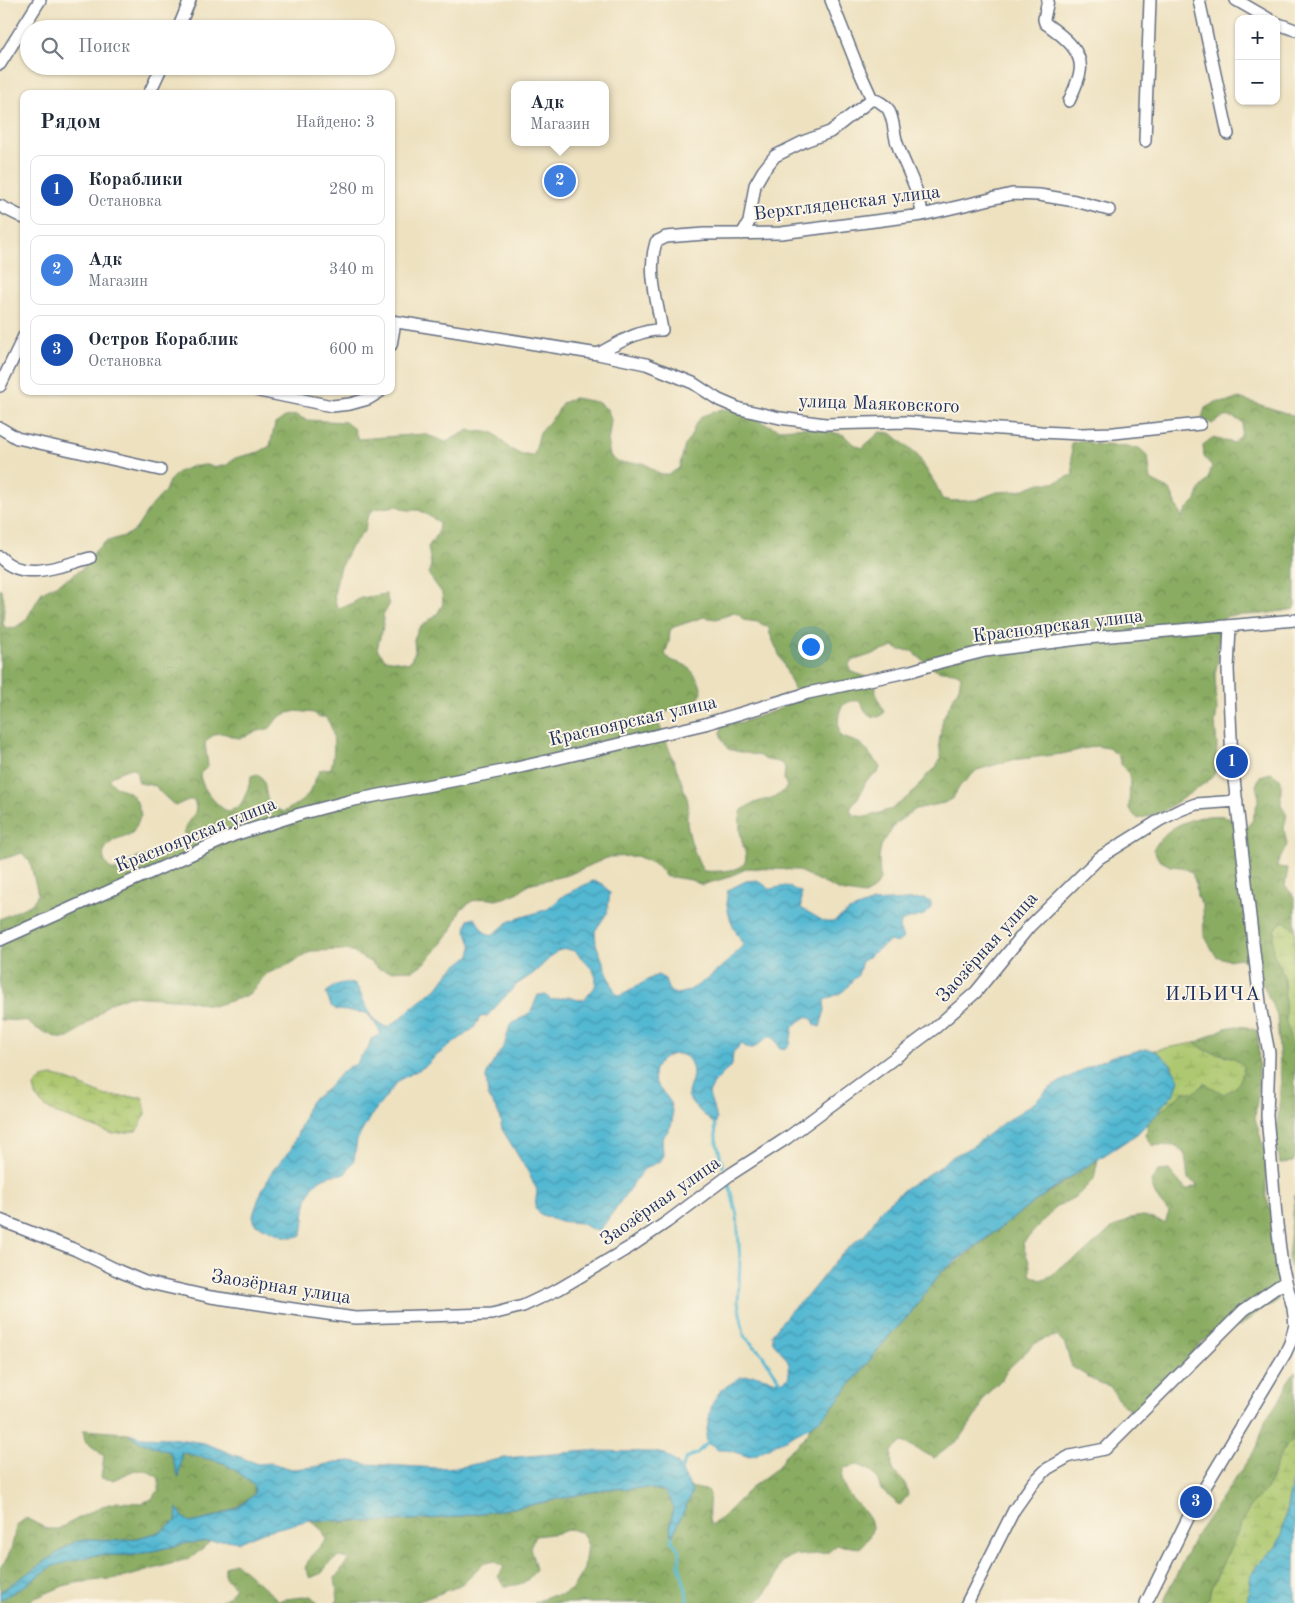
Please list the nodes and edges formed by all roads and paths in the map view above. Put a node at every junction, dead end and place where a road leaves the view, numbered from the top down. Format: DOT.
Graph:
graph roads {
  1 [pos="40,0"];
  2 [pos="190,0"];
  3 [pos="831,0"];
  4 [pos="1048,0"];
  5 [pos="1150,0"];
  6 [pos="1199,0"];
  7 [pos="1236,0"];
  8 [pos="1262,15"];
  9 [pos="28,20"];
  10 [pos="182,20"];
  11 [pos="1280,24"];
  12 [pos="1295,30"];
  13 [pos="20,32"];
  14 [pos="0,64"];
  15 [pos="158,75"];
  16 [pos="151,90"];
  17 [pos="872,99"];
  18 [pos="1069,101"];
  19 [pos="1228,134"];
  20 [pos="1145,141"];
  21 [pos="0,206"];
  22 [pos="1109,210"];
  23 [pos="922,215"];
  24 [pos="20,216"];
  25 [pos="742,234"];
  26 [pos="395,322"];
  27 [pos="20,344"];
  28 [pos="598,354"];
  29 [pos="0,386"];
  30 [pos="278,395"];
  31 [pos="374,395"];
  32 [pos="1200,424"];
  33 [pos="0,428"];
  34 [pos="160,470"];
  35 [pos="0,557"];
  36 [pos="90,558"];
  37 [pos="1295,620"];
  38 [pos="1230,626"];
  39 [pos="1237,801"];
  40 [pos="0,940"];
  41 [pos="0,1220"];
  42 [pos="1286,1281"];
  43 [pos="1295,1325"];
  44 [pos="967,1603"];
  45 [pos="1146,1603"];
  1 -- 9 [label="street"];
  2 -- 10 [label="street"];
  3 -- 17 [label="street"];
  4 -- 18 [label="street"];
  5 -- 20 [label="street"];
  6 -- 19 [label="street"];
  7 -- 8 [label="street"];
  11 -- 12 [label="street"];
  13 -- 14 [label="street"];
  15 -- 16 [label="street"];
  17 -- 23 [label="street"];
  17 -- 25 [label="street"];
  21 -- 24 [label="street"];
  22 -- 23 [label="street, Верхгляденская улица"];
  23 -- 25 [label="street, Верхгляденская улица"];
  25 -- 28 [label="street, Верхгляденская улица"];
  26 -- 28 [label="street, улица Маяковского"];
  27 -- 29 [label="street"];
  28 -- 32 [label="street, улица Маяковского"];
  30 -- 31 [label="street"];
  33 -- 34 [label="street"];
  35 -- 36 [label="street"];
  37 -- 38 [label="street, Красноярская улица"];
  38 -- 39 [label="street"];
  38 -- 40 [label="street, Красноярская улица"];
  39 -- 41 [label="street, Заозёрная улица"];
  39 -- 42 [label="street"];
  42 -- 43 [label="street"];
  42 -- 44 [label="street"];
  43 -- 45 [label="street"];
}
